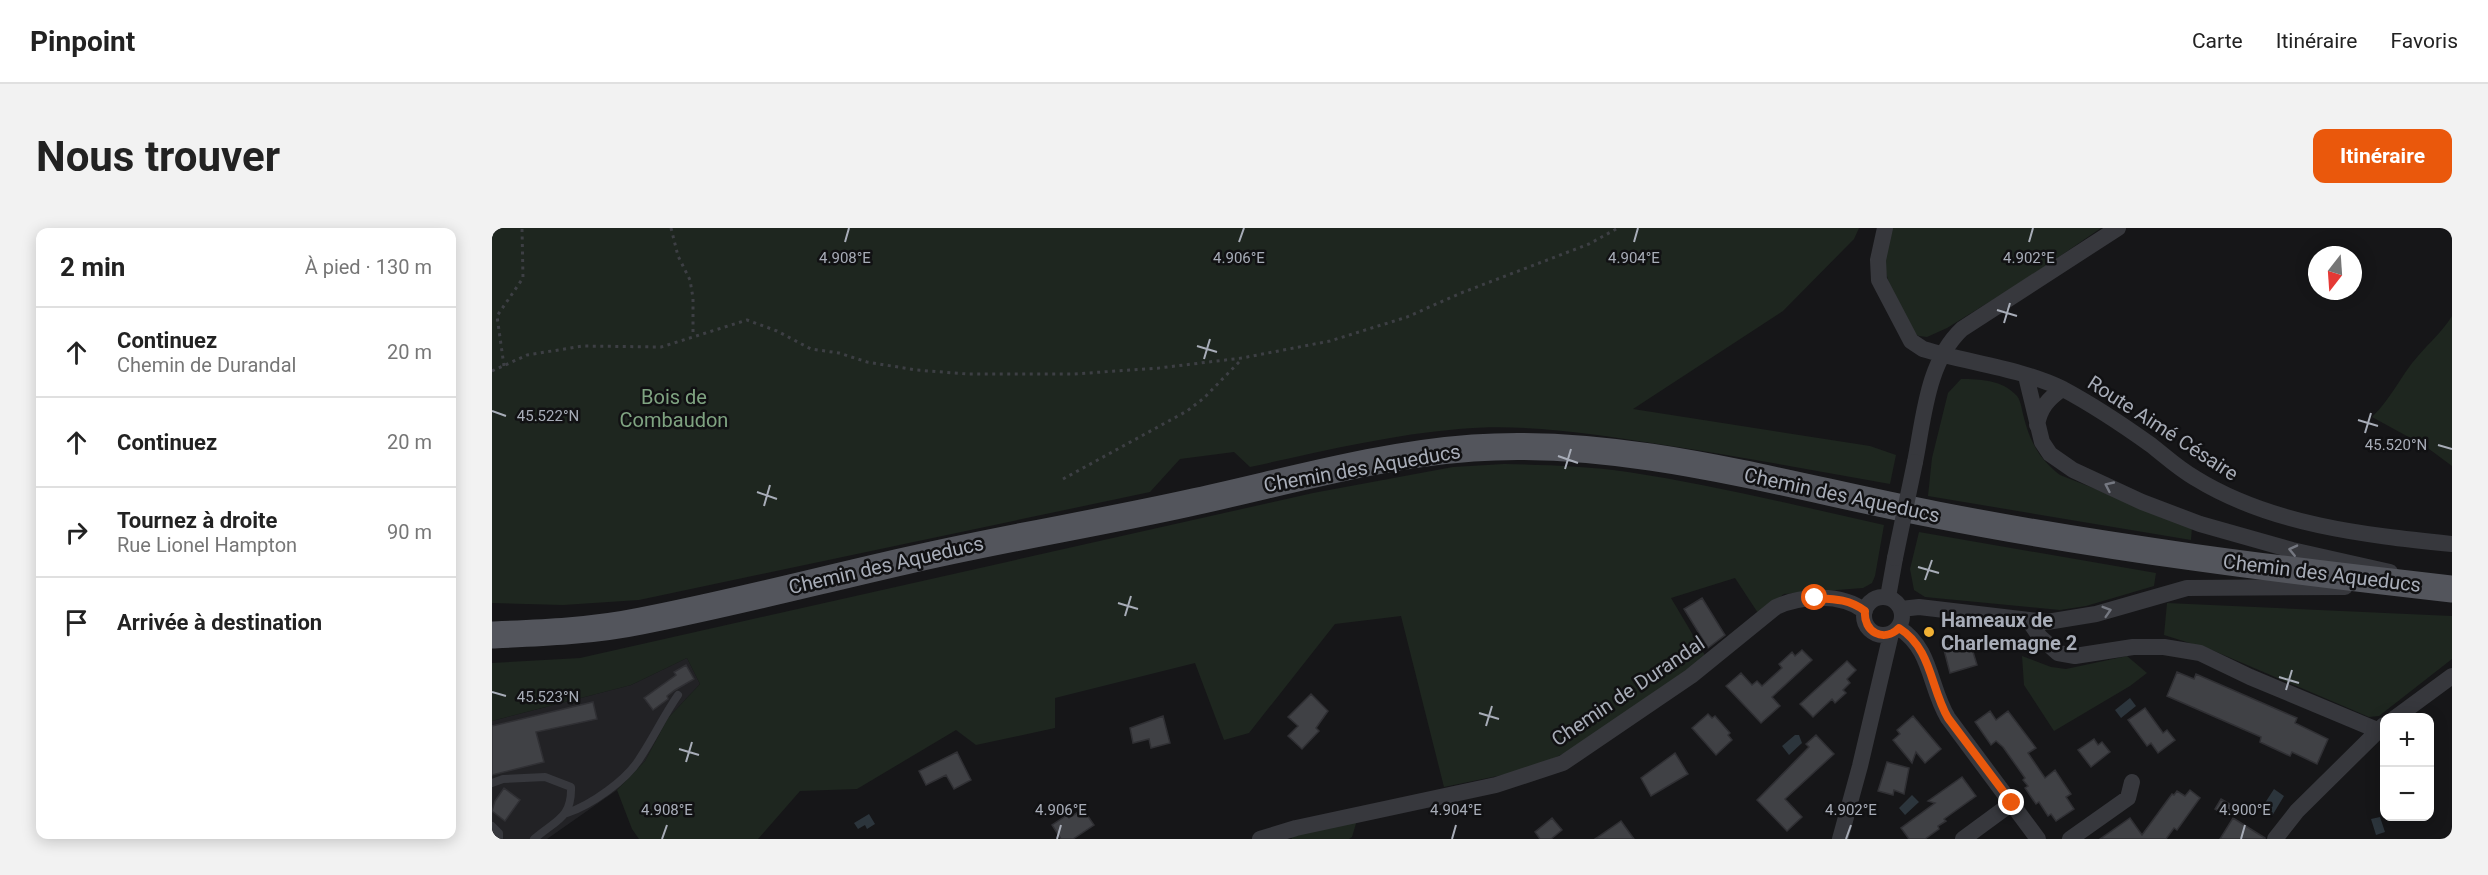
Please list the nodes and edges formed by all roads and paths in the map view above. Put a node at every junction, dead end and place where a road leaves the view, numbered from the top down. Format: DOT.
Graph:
graph roads {
  1 [pos="522,228"];
  2 [pos="671,228"];
  3 [pos="1618,228"];
  4 [pos="1885,228"];
  5 [pos="2118,228"];
  6 [pos="693,336"];
  7 [pos="1941,355"];
  8 [pos="1242,358"];
  9 [pos="504,366"];
  10 [pos="492,371"];
  11 [pos="2026,376"];
  12 [pos="2062,389"];
  13 [pos="2037,426"];
  14 [pos="1063,478"];
  15 [pos="2452,544"];
  16 [pos="2409,584"];
  17 [pos="2452,589"];
  18 [pos="1888,597"];
  19 [pos="1901,609"];
  20 [pos="1865,611"];
  21 [pos="2029,621"];
  22 [pos="1895,631"];
  23 [pos="492,635"];
  24 [pos="2452,676"];
  25 [pos="678,695"];
  26 [pos="2401,713"];
  27 [pos="2380,727"];
  28 [pos="2380,728"];
  29 [pos="2132,782"];
  30 [pos="492,783"];
  31 [pos="2012,803"];
  32 [pos="567,813"];
  33 [pos="492,826"];
  34 [pos="499,839"];
  35 [pos="534,839"];
  36 [pos="1260,839"];
  37 [pos="1840,839"];
  38 [pos="1963,839"];
  39 [pos="2038,839"];
  40 [pos="2070,839"];
  41 [pos="2275,839"];
  1 -- 9 [label="path"];
  2 -- 6 [label="path"];
  3 -- 8 [label="path"];
  4 -- 7 [label="street, Route Aimé Césaire"];
  5 -- 7 [label="street"];
  6 -- 8 [label="path"];
  6 -- 9 [label="path"];
  7 -- 11 [label="street, Route Aimé Césaire"];
  7 -- 18 [label="street, bridge"];
  8 -- 14 [label="path"];
  9 -- 10 [label="path"];
  11 -- 12 [label="street, Route Aimé Césaire"];
  11 -- 13 [label="street"];
  12 -- 13 [label="street"];
  12 -- 15 [label="street, Route Aimé Césaire"];
  17 -- 13 [label="street, one-way"];
  16 -- 17 [label="main road, Chemin des Aqueducs"];
  21 -- 16 [label="street, one-way"];
  16 -- 23 [label="main road, Chemin des Aqueducs"];
  18 -- 19 [label="street"];
  18 -- 20 [label="street"];
  19 -- 21 [label="street"];
  19 -- 22 [label="street"];
  20 -- 22 [label="street"];
  20 -- 36 [label="street, Chemin de Durandal"];
  21 -- 27 [label="street"];
  22 -- 31 [label="street"];
  22 -- 37 [label="street"];
  24 -- 26 [label="street"];
  25 -- 32 [label="lane"];
  28 -- 41 [label="street"];
  29 -- 40 [label="street"];
  30 -- 32 [label="lane"];
  31 -- 38 [label="street"];
  31 -- 39 [label="street"];
  32 -- 35 [label="lane"];
  33 -- 34 [label="lane"];
}
